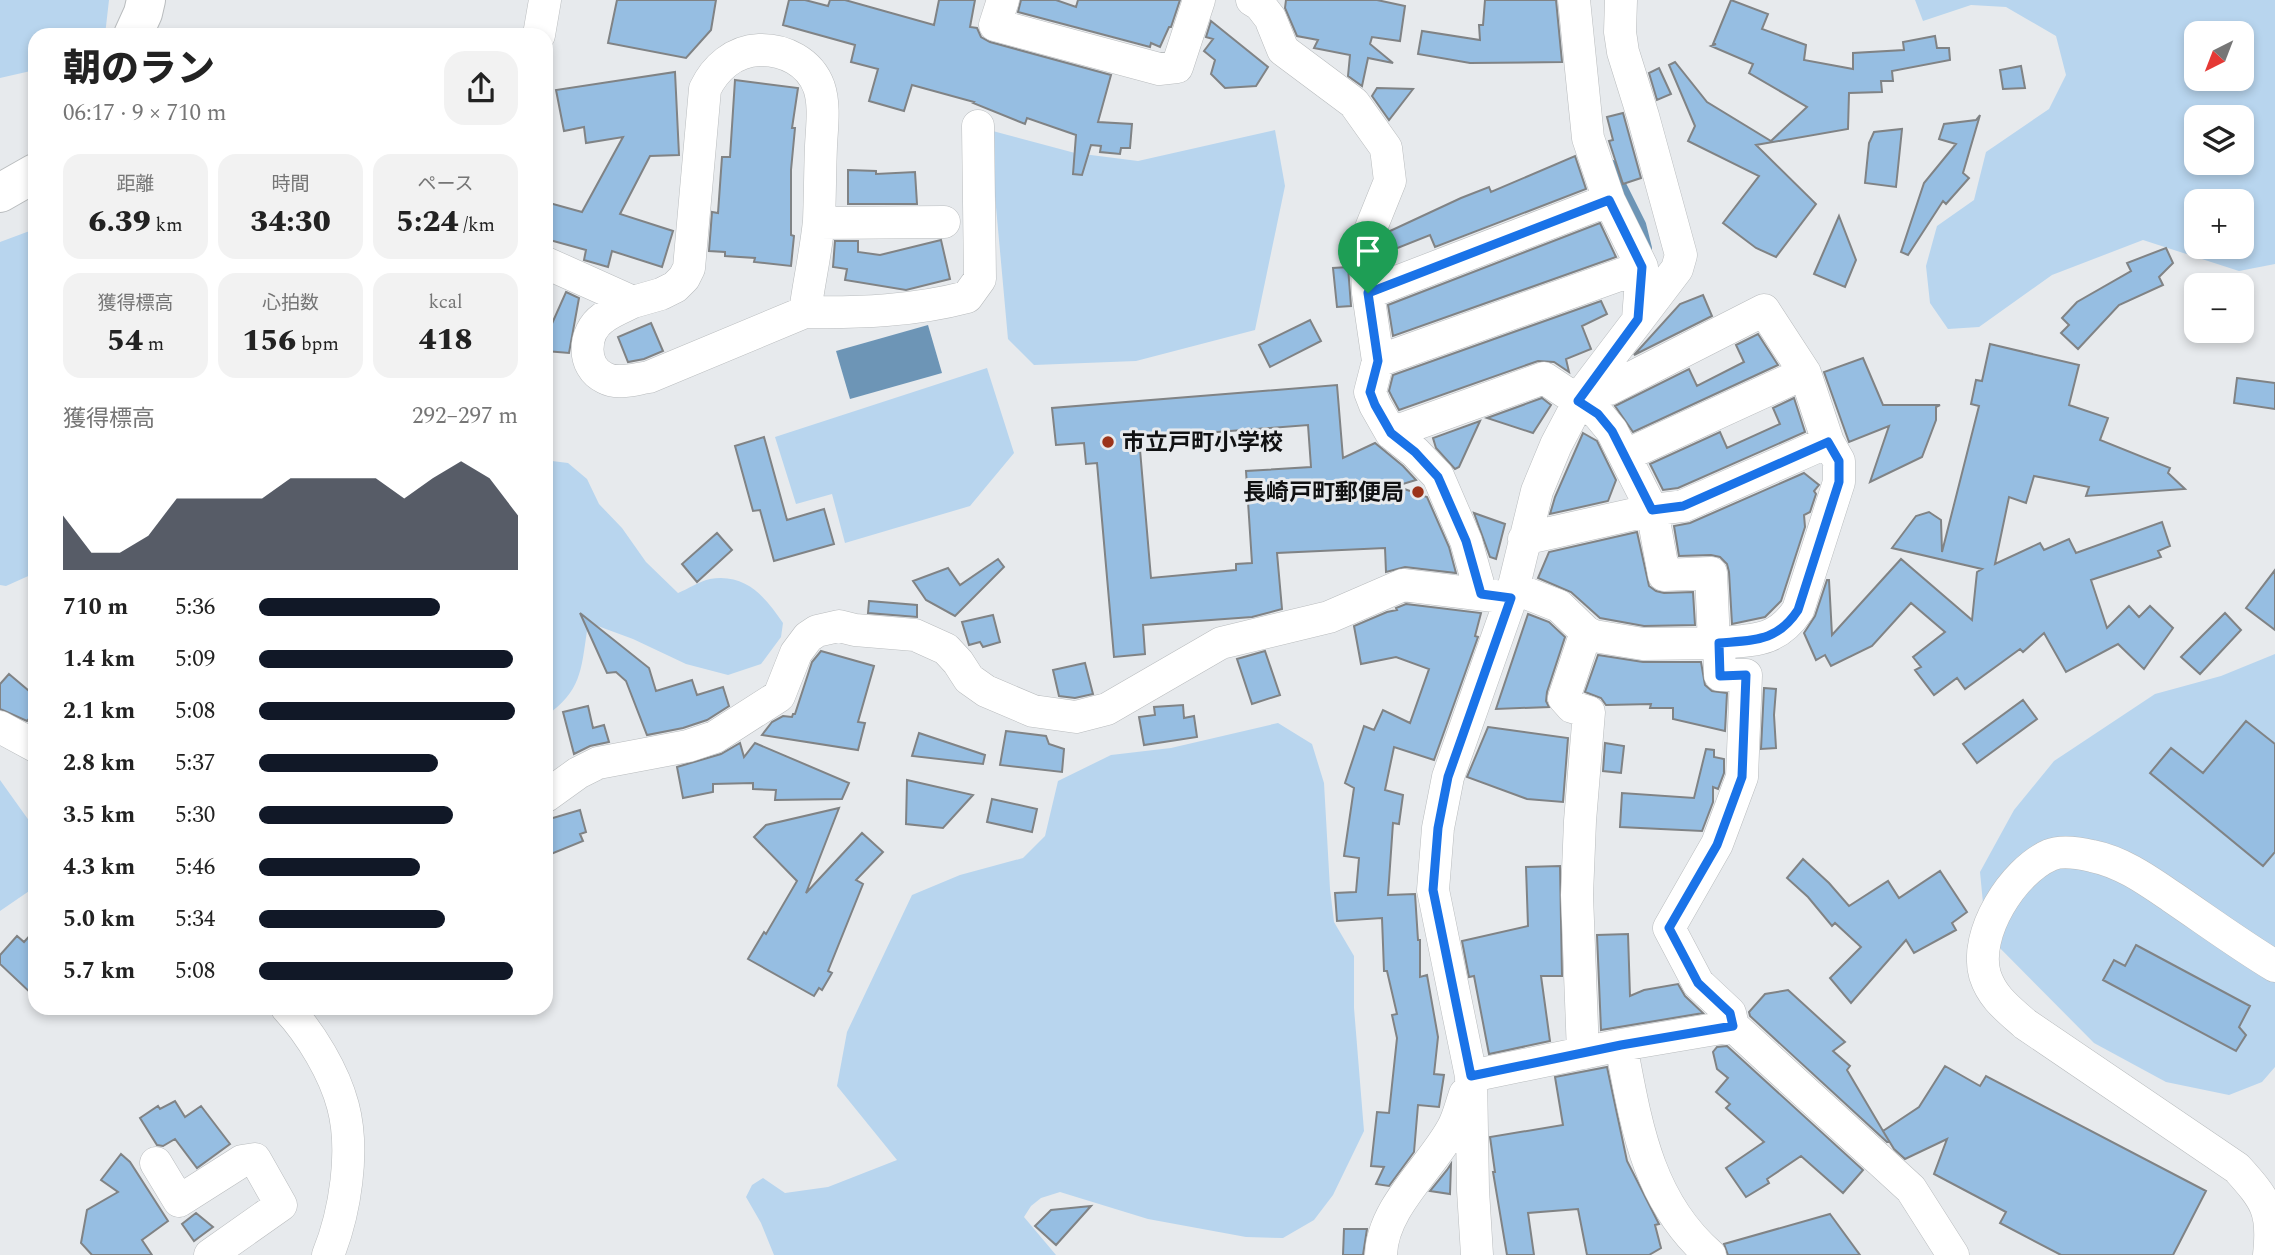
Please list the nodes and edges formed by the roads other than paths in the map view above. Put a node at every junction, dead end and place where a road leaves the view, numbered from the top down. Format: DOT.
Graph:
graph roads {
  1 [pos="145,0"];
  2 [pos="545,0"];
  3 [pos="1003,0"];
  4 [pos="1199,0"];
  5 [pos="1252,0"];
  6 [pos="1574,0"];
  7 [pos="1621,0"];
  8 [pos="136,28"];
  9 [pos="540,28"];
  10 [pos="978,126"];
  11 [pos="28,177"];
  12 [pos="0,192"];
  13 [pos="1609,200"];
  14 [pos="944,222"];
  15 [pos="818,223"];
  16 [pos="553,266"];
  17 [pos="1642,267"];
  18 [pos="1368,293"];
  19 [pos="633,302"];
  20 [pos="805,312"];
  21 [pos="1638,319"];
  22 [pos="1378,361"];
  23 [pos="1805,373"];
  24 [pos="1581,396"];
  25 [pos="1391,433"];
  26 [pos="1828,442"];
  27 [pos="1626,455"];
  28 [pos="1652,510"];
  29 [pos="1524,539"];
  30 [pos="1502,594"];
  31 [pos="1586,632"];
  32 [pos="1717,644"];
  33 [pos="0,727"];
  34 [pos="28,742"];
  35 [pos="553,791"];
  36 [pos="2275,966"];
  37 [pos="292,1015"];
  38 [pos="1733,1026"];
  39 [pos="1621,1045"];
  40 [pos="1583,1053"];
  41 [pos="1471,1076"];
  42 [pos="156,1163"];
  43 [pos="210,1255"];
  44 [pos="328,1255"];
  45 [pos="1381,1255"];
  46 [pos="1478,1255"];
  47 [pos="1710,1255"];
  48 [pos="1953,1255"];
  49 [pos="2269,1255"];
  1 -- 8 [label="main road"];
  2 -- 9 [label="street"];
  3 -- 4 [label="street"];
  5 -- 18 [label="street"];
  6 -- 13 [label="street"];
  7 -- 21 [label="street"];
  10 -- 20 [label="street"];
  11 -- 12 [label="main road"];
  13 -- 17 [label="street"];
  13 -- 18 [label="street"];
  14 -- 15 [label="street"];
  15 -- 19 [label="street"];
  15 -- 20 [label="street"];
  16 -- 19 [label="street"];
  17 -- 21 [label="street"];
  17 -- 22 [label="street"];
  18 -- 22 [label="street"];
  19 -- 20 [label="street"];
  21 -- 24 [label="street"];
  22 -- 25 [label="street"];
  23 -- 24 [label="street"];
  23 -- 26 [label="street"];
  23 -- 27 [label="street"];
  24 -- 25 [label="street"];
  24 -- 27 [label="street"];
  24 -- 29 [label="street"];
  25 -- 30 [label="street"];
  26 -- 28 [label="street"];
  26 -- 32 [label="street"];
  27 -- 28 [label="street"];
  28 -- 29 [label="street"];
  28 -- 32 [label="street"];
  29 -- 30 [label="street"];
  30 -- 31 [label="street"];
  30 -- 35 [label="street"];
  30 -- 41 [label="street"];
  31 -- 32 [label="street"];
  31 -- 40 [label="street"];
  32 -- 38 [label="street"];
  33 -- 34 [label="street"];
  36 -- 49 [label="street"];
  37 -- 44 [label="street"];
  38 -- 39 [label="street"];
  38 -- 48 [label="street"];
  39 -- 40 [label="street"];
  39 -- 47 [label="street"];
  40 -- 41 [label="street"];
  41 -- 45 [label="street"];
  41 -- 46 [label="street"];
  42 -- 43 [label="street"];
}
